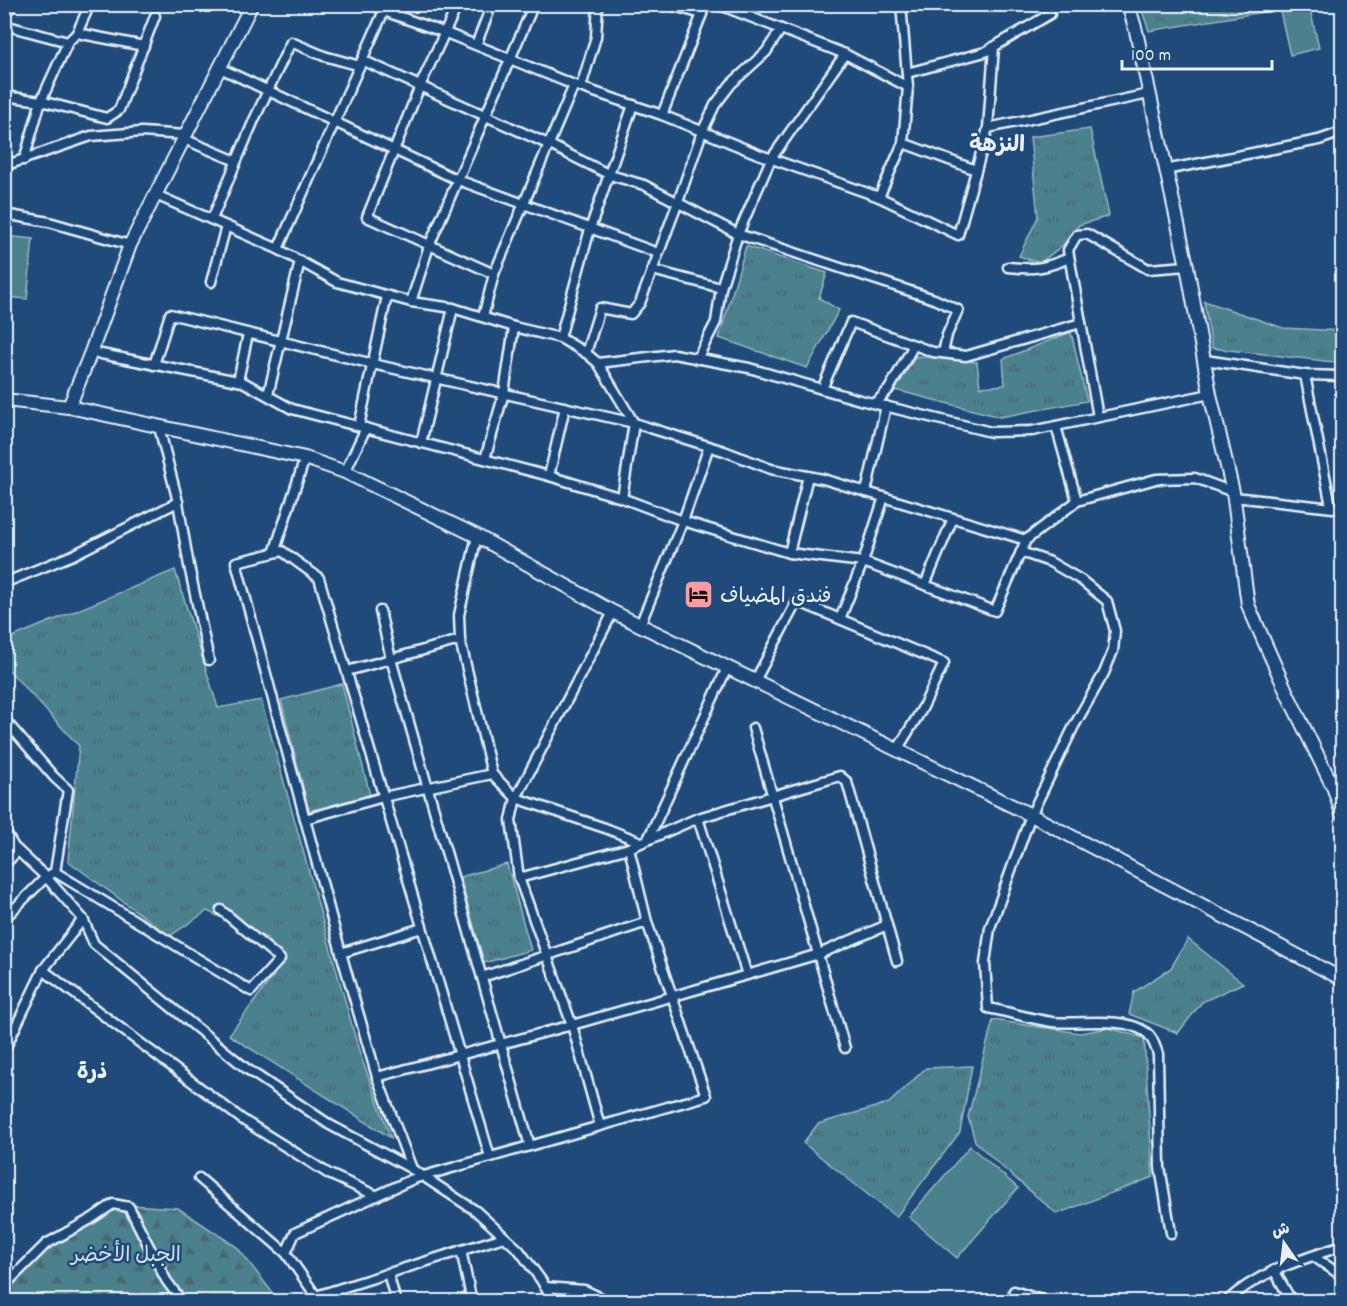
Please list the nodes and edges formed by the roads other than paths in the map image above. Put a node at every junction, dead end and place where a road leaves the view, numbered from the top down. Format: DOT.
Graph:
graph roads {
  1 [pos="12,4"];
  2 [pos="90,4"];
  3 [pos="252,4"];
  4 [pos="372,4"];
  5 [pos="458,4"];
  6 [pos="492,4"];
  7 [pos="534,4"];
  8 [pos="598,4"];
  9 [pos="667,4"];
  10 [pos="717,4"];
  11 [pos="901,4"];
  12 [pos="1128,4"];
  13 [pos="385,8"];
  14 [pos="702,9"];
  15 [pos="1050,14"];
  16 [pos="4,16"];
  17 [pos="155,16"];
  18 [pos="4,25"];
  19 [pos="782,29"];
  20 [pos="77,33"];
  21 [pos="446,33"];
  22 [pos="68,42"];
  23 [pos="476,45"];
  24 [pos="144,46"];
  25 [pos="994,47"];
  26 [pos="845,54"];
  27 [pos="511,59"];
  28 [pos="361,63"];
  29 [pos="220,68"];
  30 [pos="908,73"];
  31 [pos="420,86"];
  32 [pos="578,86"];
  33 [pos="908,87"];
  34 [pos="268,90"];
  35 [pos="1149,94"];
  36 [pos="4,96"];
  37 [pos="41,101"];
  38 [pos="633,105"];
  39 [pos="662,115"];
  40 [pos="486,116"];
  41 [pos="335,122"];
  42 [pos="988,128"];
  43 [pos="702,132"];
  44 [pos="1342,132"];
  45 [pos="185,137"];
  46 [pos="903,143"];
  47 [pos="549,144"];
  48 [pos="394,150"];
  49 [pos="771,159"];
  50 [pos="24,160"];
  51 [pos="236,161"];
  52 [pos="4,166"];
  53 [pos="976,170"];
  54 [pos="1165,170"];
  55 [pos="610,175"];
  56 [pos="458,180"];
  57 [pos="156,195"];
  58 [pos="879,197"];
  59 [pos="678,202"];
  60 [pos="523,205"];
  61 [pos="4,214"];
  62 [pos="212,219"];
  63 [pos="226,226"];
  64 [pos="590,229"];
  65 [pos="738,234"];
  66 [pos="130,245"];
  67 [pos="429,246"];
  68 [pos="278,249"];
  69 [pos="658,253"];
  70 [pos="1070,258"];
  71 [pos="300,261"];
  72 [pos="1187,266"];
  73 [pos="1008,267"];
  74 [pos="652,270"];
  75 [pos="494,274"];
  76 [pos="211,282"];
  77 [pos="721,288"];
  78 [pos="387,296"];
  79 [pos="411,302"];
  80 [pos="453,308"];
  81 [pos="483,317"];
  82 [pos="1081,323"];
  83 [pos="514,327"];
  84 [pos="248,334"];
  85 [pos="560,338"];
  86 [pos="281,342"];
  87 [pos="914,345"];
  88 [pos="91,352"];
  89 [pos="586,353"];
  90 [pos="943,354"];
  91 [pos="697,358"];
  92 [pos="1204,360"];
  93 [pos="598,363"];
  94 [pos="373,364"];
  95 [pos="154,365"];
  96 [pos="1305,375"];
  97 [pos="1342,376"];
  98 [pos="436,378"];
  99 [pos="238,381"];
  100 [pos="822,389"];
  101 [pos="504,393"];
  102 [pos="1210,394"];
  103 [pos="268,395"];
  104 [pos="4,400"];
  105 [pos="876,404"];
  106 [pos="886,406"];
  107 [pos="69,407"];
  108 [pos="565,407"];
  109 [pos="1098,417"];
  110 [pos="633,423"];
  111 [pos="1056,426"];
  112 [pos="159,427"];
  113 [pos="362,427"];
  114 [pos="421,442"];
  115 [pos="709,446"];
  116 [pos="305,458"];
  117 [pos="485,459"];
  118 [pos="345,472"];
  119 [pos="549,476"];
  120 [pos="808,476"];
  121 [pos="866,492"];
  122 [pos="1234,494"];
  123 [pos="884,497"];
  124 [pos="622,498"];
  125 [pos="1077,501"];
  126 [pos="178,502"];
  127 [pos="1331,506"];
  128 [pos="1342,509"];
  129 [pos="953,518"];
  130 [pos="683,521"];
  131 [pos="477,536"];
  132 [pos="1026,540"];
  133 [pos="1021,552"];
  134 [pos="274,553"];
  135 [pos="789,553"];
  136 [pos="863,562"];
  137 [pos="4,583"];
  138 [pos="925,585"];
  139 [pos="380,611"];
  140 [pos="613,612"];
  141 [pos="840,619"];
  142 [pos="640,625"];
  143 [pos="460,640"];
  144 [pos="391,659"];
  145 [pos="209,660"];
  146 [pos="728,668"];
  147 [pos="347,671"];
  148 [pos="755,681"];
  149 [pos="4,719"];
  150 [pos="753,728"];
  151 [pos="897,750"];
  152 [pos="492,774"];
  153 [pos="427,787"];
  154 [pos="1339,795"];
  155 [pos="772,796"];
  156 [pos="383,797"];
  157 [pos="516,798"];
  158 [pos="1342,814"];
  159 [pos="1031,815"];
  160 [pos="698,818"];
  161 [pos="305,819"];
  162 [pos="4,830"];
  163 [pos="645,841"];
  164 [pos="629,848"];
  165 [pos="18,851"];
  166 [pos="4,865"];
  167 [pos="50,875"];
  168 [pos="519,878"];
  169 [pos="221,910"];
  170 [pos="83,919"];
  171 [pos="4,920"];
  172 [pos="647,922"];
  173 [pos="887,925"];
  174 [pos="422,928"];
  175 [pos="341,953"];
  176 [pos="819,954"];
  177 [pos="547,955"];
  178 [pos="897,961"];
  179 [pos="43,970"];
  180 [pos="747,975"];
  181 [pos="482,977"];
  182 [pos="1342,979"];
  183 [pos="673,997"];
  184 [pos="572,1025"];
  185 [pos="501,1044"];
  186 [pos="845,1048"];
  187 [pos="4,1051"];
  188 [pos="459,1056"];
  189 [pos="377,1077"];
  190 [pos="600,1126"];
  191 [pos="530,1146"];
  192 [pos="490,1157"];
  193 [pos="412,1168"];
  194 [pos="424,1176"];
  195 [pos="199,1178"];
  196 [pos="377,1196"];
  197 [pos="1171,1233"];
  198 [pos="504,1237"];
  199 [pos="1342,1246"];
  200 [pos="461,1250"];
  201 [pos="286,1252"];
  202 [pos="1314,1256"];
  203 [pos="1274,1270"];
  204 [pos="388,1273"];
  205 [pos="1342,1276"];
  206 [pos="4,1286"];
  207 [pos="545,1287"];
  208 [pos="1014,1291"];
  209 [pos="317,1299"];
  210 [pos="182,1302"];
  211 [pos="396,1302"];
  212 [pos="472,1302"];
  213 [pos="554,1302"];
  214 [pos="610,1302"];
  215 [pos="1047,1302"];
  216 [pos="1226,1302"];
  217 [pos="1292,1302"];
  1 -- 16 [label="street"];
  2 -- 20 [label="street"];
  3 -- 29 [label="street"];
  4 -- 13 [label="street"];
  5 -- 21 [label="street"];
  6 -- 23 [label="street"];
  7 -- 27 [label="street"];
  8 -- 32 [label="street"];
  9 -- 14 [label="street"];
  10 -- 19 [label="street"];
  11 -- 30 [label="street"];
  12 -- 35 [label="street"];
  13 -- 21 [label="street"];
  13 -- 28 [label="street"];
  14 -- 39 [label="street"];
  15 -- 25 [label="street"];
  17 -- 24 [label="street"];
  18 -- 22 [label="street"];
  19 -- 26 [label="street"];
  19 -- 43 [label="street"];
  20 -- 22 [label="street"];
  20 -- 24 [label="street"];
  21 -- 23 [label="street"];
  21 -- 31 [label="street"];
  22 -- 37 [label="street"];
  23 -- 27 [label="street"];
  24 -- 37 [label="street"];
  25 -- 30 [label="street"];
  25 -- 42 [label="street"];
  26 -- 33 [label="street"];
  26 -- 49 [label="street"];
  27 -- 32 [label="street"];
  27 -- 40 [label="street"];
  28 -- 31 [label="street"];
  28 -- 34 [label="street"];
  28 -- 41 [label="street"];
  29 -- 34 [label="street"];
  29 -- 45 [label="street"];
  30 -- 33 [label="street"];
  31 -- 40 [label="street"];
  31 -- 48 [label="street"];
  32 -- 38 [label="street"];
  32 -- 47 [label="street"];
  33 -- 46 [label="street"];
  34 -- 41 [label="street"];
  34 -- 51 [label="street"];
  35 -- 42 [label="street"];
  35 -- 54 [label="street"];
  36 -- 37 [label="street"];
  37 -- 50 [label="street"];
  38 -- 39 [label="street"];
  38 -- 55 [label="street"];
  39 -- 43 [label="street"];
  40 -- 47 [label="street"];
  40 -- 56 [label="street"];
  41 -- 48 [label="street"];
  41 -- 68 [label="street"];
  42 -- 53 [label="street"];
  43 -- 49 [label="street"];
  43 -- 59 [label="street"];
  44 -- 54 [label="street"];
  45 -- 50 [label="street"];
  45 -- 51 [label="street"];
  45 -- 57 [label="street"];
  46 -- 53 [label="street"];
  46 -- 58 [label="street"];
  47 -- 55 [label="street"];
  47 -- 60 [label="street"];
  48 -- 56 [label="street"];
  48 -- 67 [label="street"];
  49 -- 58 [label="street"];
  49 -- 65 [label="street"];
  50 -- 52 [label="street"];
  51 -- 62 [label="street"];
  53 -- 58 [label="street"];
  54 -- 72 [label="street"];
  55 -- 59 [label="street"];
  55 -- 64 [label="street"];
  56 -- 60 [label="street"];
  56 -- 67 [label="street"];
  57 -- 62 [label="street"];
  57 -- 66 [label="street"];
  59 -- 65 [label="street"];
  59 -- 69 [label="street"];
  60 -- 64 [label="street"];
  60 -- 75 [label="street"];
  61 -- 66 [label="street"];
  62 -- 63 [label="street"];
  63 -- 68 [label="street"];
  63 -- 76 [label="street"];
  64 -- 69 [label="street"];
  64 -- 85 [label="street"];
  65 -- 77 [label="street"];
  65 -- 90 [label="street"];
  66 -- 88 [label="street"];
  67 -- 75 [label="street"];
  67 -- 79 [label="street"];
  68 -- 71 [label="street"];
  69 -- 74 [label="street"];
  70 -- 72 [label="street"];
  70 -- 73 [label="street"];
  70 -- 82 [label="street"];
  71 -- 78 [label="street"];
  71 -- 86 [label="street"];
  72 -- 92 [label="street"];
  74 -- 77 [label="street"];
  74 -- 89 [label="street"];
  75 -- 81 [label="street"];
  77 -- 91 [label="street"];
  78 -- 79 [label="street"];
  78 -- 94 [label="street"];
  79 -- 80 [label="street"];
  80 -- 81 [label="street"];
  80 -- 98 [label="street"];
  81 -- 83 [label="street"];
  82 -- 90 [label="street"];
  82 -- 109 [label="street"];
  83 -- 85 [label="street"];
  83 -- 101 [label="street"];
  84 -- 86 [label="street"];
  84 -- 95 [label="street"];
  84 -- 99 [label="street"];
  85 -- 89 [label="street"];
  86 -- 94 [label="street"];
  86 -- 103 [label="street"];
  87 -- 90 [label="street"];
  87 -- 100 [label="street"];
  87 -- 105 [label="street"];
  88 -- 95 [label="street"];
  88 -- 107 [label="street"];
  89 -- 93 [label="street"];
  91 -- 93 [label="street"];
  91 -- 100 [label="street"];
  92 -- 96 [label="street"];
  92 -- 102 [label="street"];
  93 -- 110 [label="street"];
  94 -- 98 [label="street"];
  94 -- 113 [label="street"];
  95 -- 99 [label="street"];
  96 -- 97 [label="street"];
  96 -- 127 [label="street"];
  98 -- 101 [label="street"];
  98 -- 114 [label="street"];
  99 -- 103 [label="street"];
  100 -- 105 [label="street"];
  101 -- 108 [label="street"];
  101 -- 117 [label="street"];
  102 -- 109 [label="street"];
  102 -- 122 [label="street"];
  103 -- 113 [label="street"];
  104 -- 107 [label="street"];
  105 -- 106 [label="street"];
  106 -- 111 [label="street"];
  106 -- 121 [label="street"];
  107 -- 112 [label="street"];
  108 -- 110 [label="street"];
  108 -- 119 [label="street"];
  109 -- 111 [label="street"];
  110 -- 115 [label="street"];
  110 -- 124 [label="street"];
  111 -- 125 [label="street"];
  112 -- 116 [label="street"];
  112 -- 126 [label="street"];
  113 -- 114 [label="street"];
  113 -- 118 [label="street"];
  114 -- 117 [label="street"];
  115 -- 120 [label="street"];
  115 -- 130 [label="street"];
  116 -- 118 [label="street"];
  116 -- 134 [label="street"];
  117 -- 119 [label="street"];
  118 -- 131 [label="street"];
  119 -- 124 [label="street"];
  120 -- 121 [label="street"];
  120 -- 135 [label="street"];
  121 -- 123 [label="street"];
  122 -- 125 [label="street"];
  122 -- 127 [label="street"];
  122 -- 154 [label="street"];
  123 -- 129 [label="street"];
  123 -- 136 [label="street"];
  124 -- 130 [label="street"];
  125 -- 132 [label="street"];
  126 -- 137 [label="street"];
  126 -- 145 [label="street"];
  127 -- 128 [label="street"];
  129 -- 132 [label="street"];
  129 -- 138 [label="street"];
  130 -- 135 [label="street"];
  130 -- 142 [label="street"];
  131 -- 140 [label="street"];
  131 -- 143 [label="street"];
  132 -- 133 [label="street"];
  133 -- 138 [label="street"];
  133 -- 159 [label="street"];
  134 -- 147 [label="street"];
  134 -- 161 [label="street"];
  135 -- 136 [label="street"];
  136 -- 138 [label="street"];
  136 -- 141 [label="street"];
  139 -- 144 [label="street"];
  140 -- 142 [label="street"];
  140 -- 157 [label="street"];
  141 -- 148 [label="street"];
  141 -- 151 [label="street"];
  142 -- 146 [label="street"];
  143 -- 144 [label="street"];
  143 -- 152 [label="street"];
  144 -- 147 [label="street"];
  144 -- 153 [label="street"];
  146 -- 148 [label="street"];
  146 -- 163 [label="street"];
  147 -- 156 [label="street"];
  148 -- 151 [label="street"];
  149 -- 167 [label="street"];
  150 -- 155 [label="street"];
  151 -- 159 [label="street"];
  152 -- 153 [label="street"];
  152 -- 157 [label="street"];
  153 -- 156 [label="street"];
  153 -- 181 [label="street"];
  154 -- 158 [label="street"];
  155 -- 160 [label="street"];
  155 -- 173 [label="street"];
  155 -- 176 [label="street"];
  156 -- 161 [label="street"];
  156 -- 174 [label="street"];
  157 -- 163 [label="street"];
  157 -- 168 [label="street"];
  159 -- 182 [label="street"];
  159 -- 197 [label="street"];
  160 -- 163 [label="street"];
  160 -- 180 [label="street"];
  161 -- 175 [label="street"];
  162 -- 165 [label="street"];
  163 -- 164 [label="street"];
  164 -- 168 [label="street"];
  164 -- 172 [label="street"];
  165 -- 166 [label="street"];
  165 -- 167 [label="street"];
  167 -- 169 [label="street"];
  167 -- 170 [label="street"];
  167 -- 171 [label="street"];
  168 -- 177 [label="street"];
  170 -- 179 [label="street"];
  170 -- 193 [label="street"];
  172 -- 177 [label="street"];
  172 -- 183 [label="street"];
  173 -- 176 [label="street"];
  173 -- 178 [label="street"];
  174 -- 175 [label="street"];
  174 -- 188 [label="street"];
  175 -- 189 [label="street"];
  176 -- 180 [label="street"];
  176 -- 186 [label="street"];
  177 -- 181 [label="street"];
  177 -- 184 [label="street"];
  179 -- 187 [label="street"];
  179 -- 196 [label="street"];
  180 -- 183 [label="street"];
  181 -- 185 [label="street"];
  183 -- 184 [label="street"];
  183 -- 190 [label="street"];
  184 -- 185 [label="street"];
  184 -- 190 [label="street"];
  185 -- 188 [label="street"];
  185 -- 191 [label="street"];
  188 -- 189 [label="street"];
  188 -- 192 [label="street"];
  189 -- 193 [label="street"];
  190 -- 191 [label="street"];
  191 -- 192 [label="street"];
  192 -- 194 [label="street"];
  193 -- 194 [label="street"];
  194 -- 196 [label="street"];
  194 -- 198 [label="street"];
  195 -- 201 [label="street"];
  196 -- 201 [label="street"];
  198 -- 200 [label="street"];
  198 -- 207 [label="street"];
  199 -- 202 [label="street"];
  200 -- 204 [label="street"];
  200 -- 212 [label="street"];
  201 -- 209 [label="street"];
  202 -- 203 [label="street"];
  202 -- 205 [label="street"];
  203 -- 216 [label="street"];
  203 -- 217 [label="street"];
  204 -- 209 [label="street"];
  204 -- 211 [label="street"];
  206 -- 210 [label="street"];
  207 -- 213 [label="street"];
  207 -- 214 [label="street"];
  208 -- 215 [label="street"];
}
